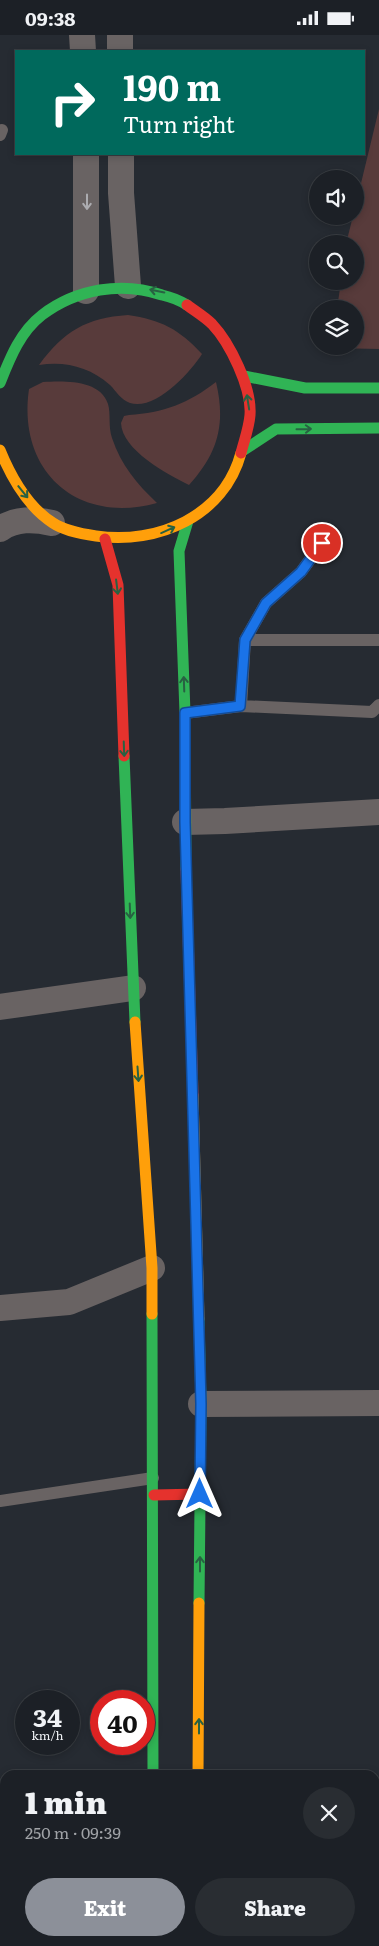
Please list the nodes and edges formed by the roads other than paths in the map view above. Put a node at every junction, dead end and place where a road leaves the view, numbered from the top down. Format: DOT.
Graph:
graph roads {
  1 [pos="82,35"];
  2 [pos="120,35"];
  3 [pos="83,50"];
  4 [pos="120,50"];
  5 [pos="86,155"];
  6 [pos="121,155"];
  7 [pos="128,286"];
  8 [pos="86,291"];
  9 [pos="244,376"];
  10 [pos="0,383"];
  11 [pos="379,387"];
  12 [pos="379,428"];
  13 [pos="0,450"];
  14 [pos="244,450"];
  15 [pos="188,521"];
  16 [pos="52,523"];
  17 [pos="0,529"];
  18 [pos="105,539"];
  19 [pos="322,543"];
  20 [pos="245,640"];
  21 [pos="379,640"];
  22 [pos="379,705"];
  23 [pos="240,706"];
  24 [pos="185,713"];
  25 [pos="379,812"];
  26 [pos="185,822"];
  27 [pos="133,988"];
  28 [pos="0,1007"];
  29 [pos="152,1268"];
  30 [pos="0,1309"];
  31 [pos="379,1403"];
  32 [pos="201,1404"];
  33 [pos="153,1478"];
  34 [pos="200,1494"];
  35 [pos="154,1495"];
  36 [pos="0,1501"];
  37 [pos="153,1770"];
  38 [pos="198,1770"];
  1 -- 3 [label="street"];
  2 -- 4 [label="street"];
  5 -- 8 [label="street, one-way"];
  6 -- 7 [label="street"];
  7 -- 8 [label="street"];
  9 -- 7 [label="street, one-way"];
  8 -- 10 [label="street"];
  9 -- 11 [label="street"];
  14 -- 9 [label="street, one-way"];
  14 -- 12 [label="street, one-way"];
  13 -- 16 [label="street, one-way"];
  14 -- 15 [label="street"];
  18 -- 15 [label="street, one-way"];
  24 -- 15 [label="street, one-way"];
  16 -- 17 [label="street"];
  16 -- 18 [label="street"];
  18 -- 27 [label="street, one-way"];
  19 -- 20 [label="lane"];
  20 -- 21 [label="lane"];
  20 -- 23 [label="lane"];
  22 -- 23 [label="lane"];
  23 -- 24 [label="lane"];
  24 -- 26 [label="street"];
  25 -- 26 [label="street"];
  26 -- 32 [label="street"];
  27 -- 28 [label="street"];
  27 -- 29 [label="street, one-way"];
  29 -- 30 [label="street"];
  29 -- 33 [label="street"];
  31 -- 32 [label="street"];
  32 -- 34 [label="street"];
  33 -- 35 [label="street"];
  33 -- 36 [label="lane"];
  34 -- 35 [label="street"];
  38 -- 34 [label="street, one-way"];
  35 -- 37 [label="street"];
}
